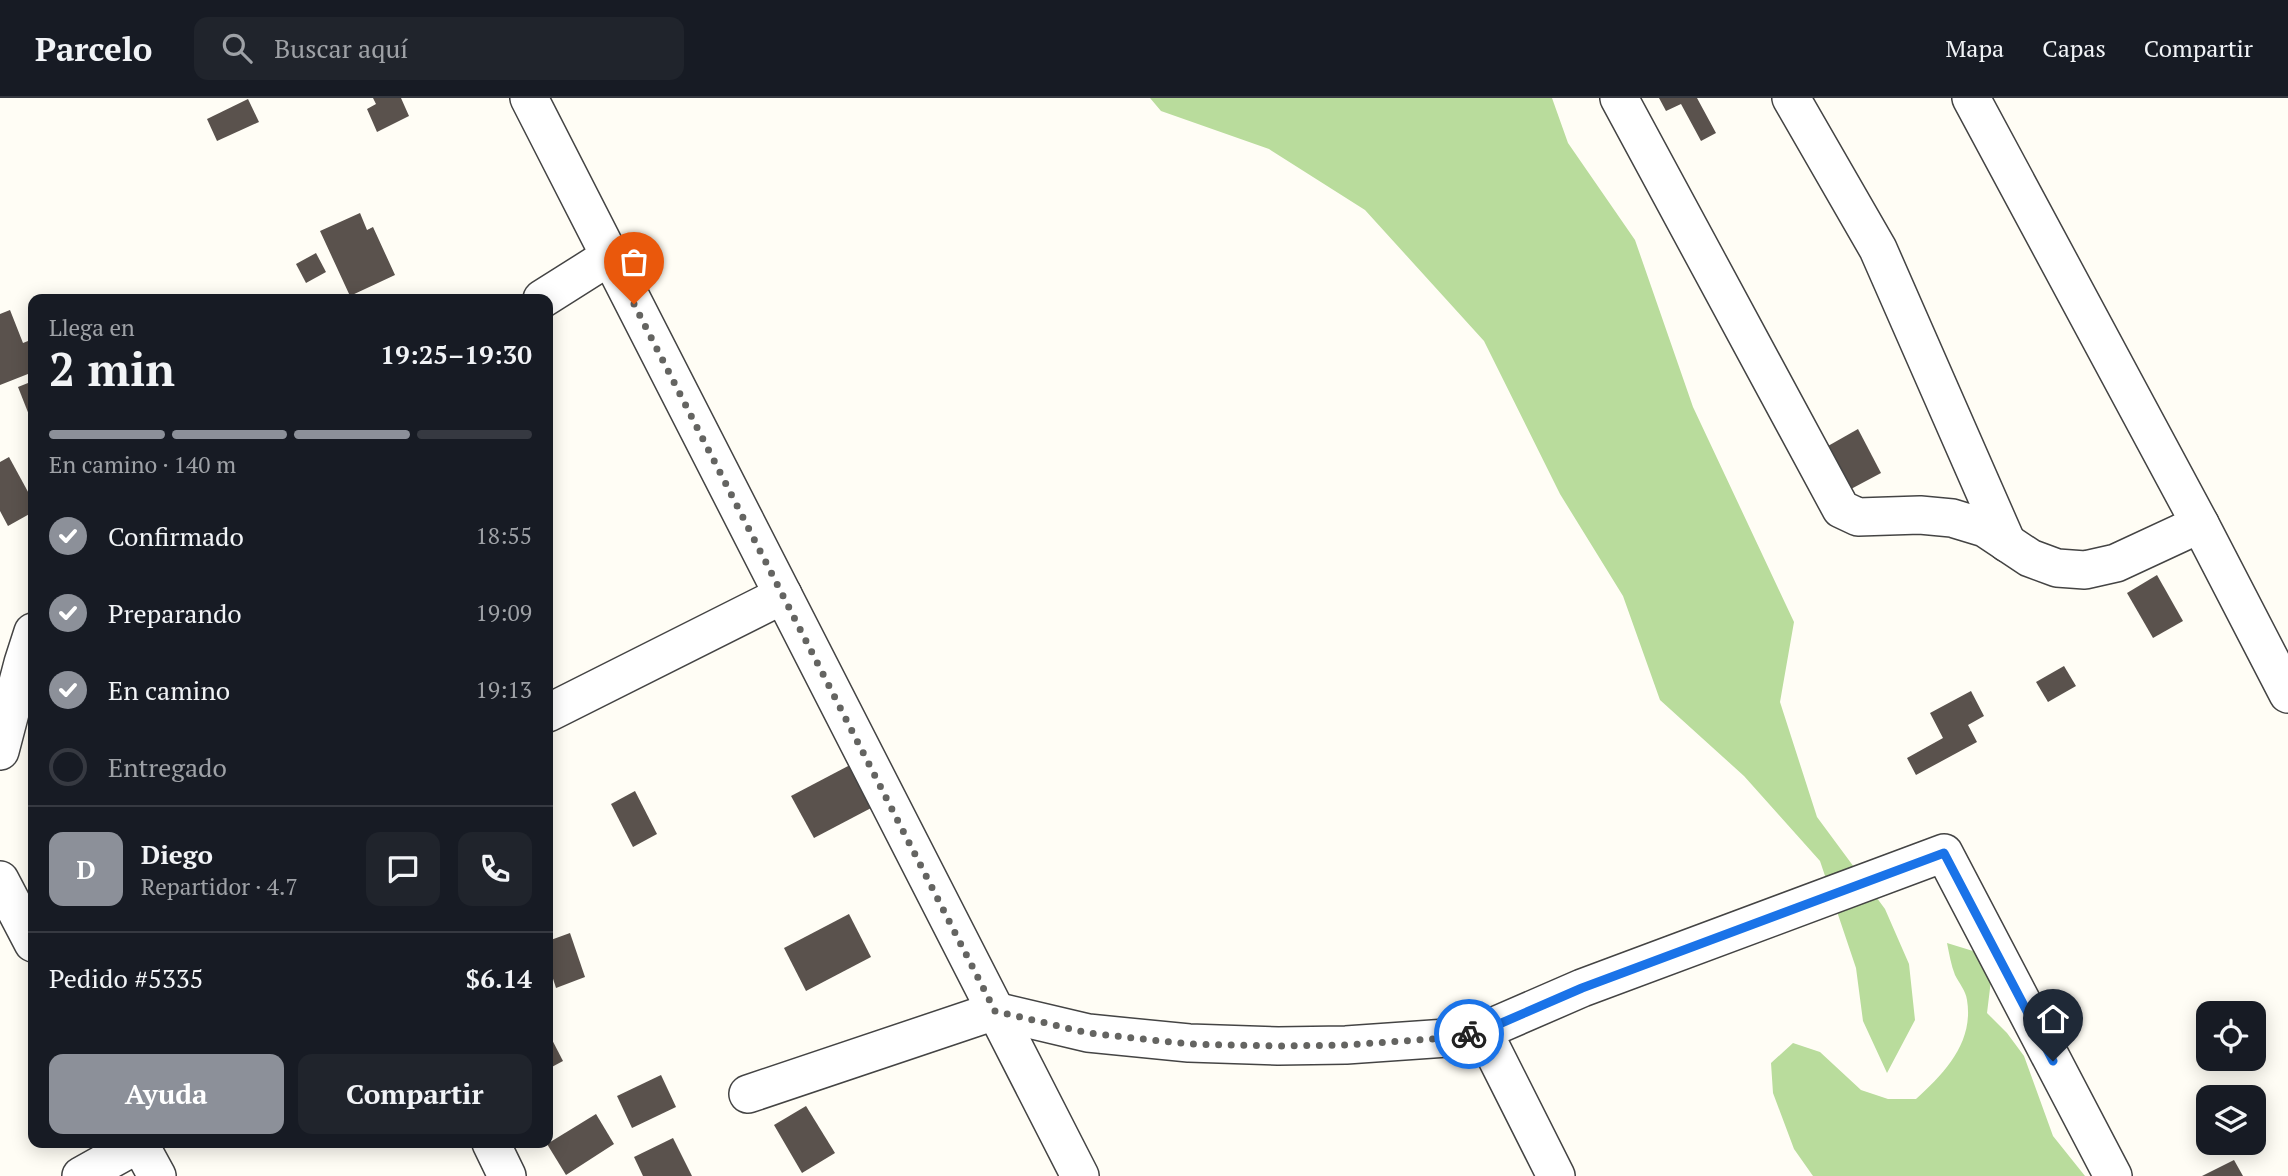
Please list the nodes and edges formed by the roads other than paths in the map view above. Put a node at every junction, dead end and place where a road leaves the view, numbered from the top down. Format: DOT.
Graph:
graph roads {
  1 [pos="529,98"];
  2 [pos="1619,98"];
  3 [pos="1791,98"];
  4 [pos="1971,98"];
  5 [pos="610,256"];
  6 [pos="550,294"];
  7 [pos="2200,524"];
  8 [pos="2007,543"];
  9 [pos="783,595"];
  10 [pos="28,648"];
  11 [pos="2288,694"];
  12 [pos="553,710"];
  13 [pos="0,751"];
  14 [pos="0,882"];
  15 [pos="28,934"];
  16 [pos="995,1011"];
  17 [pos="1483,1031"];
  18 [pos="748,1094"];
  19 [pos="130,1148"];
  20 [pos="142,1148"];
  21 [pos="493,1148"];
  22 [pos="81,1176"];
  23 [pos="157,1176"];
  24 [pos="507,1176"];
  25 [pos="1080,1176"];
  26 [pos="1556,1176"];
  27 [pos="2113,1176"];
  1 -- 5 [label="street"];
  2 -- 8 [label="street"];
  3 -- 8 [label="street"];
  4 -- 7 [label="street"];
  5 -- 6 [label="street"];
  5 -- 9 [label="street"];
  7 -- 8 [label="street"];
  7 -- 11 [label="street"];
  9 -- 12 [label="street"];
  9 -- 16 [label="street"];
  10 -- 13 [label="street"];
  14 -- 15 [label="street"];
  16 -- 17 [label="street"];
  16 -- 18 [label="street"];
  16 -- 25 [label="street"];
  17 -- 26 [label="street"];
  17 -- 27 [label="street"];
  19 -- 22 [label="street"];
  20 -- 23 [label="street"];
  21 -- 24 [label="street"];
}
